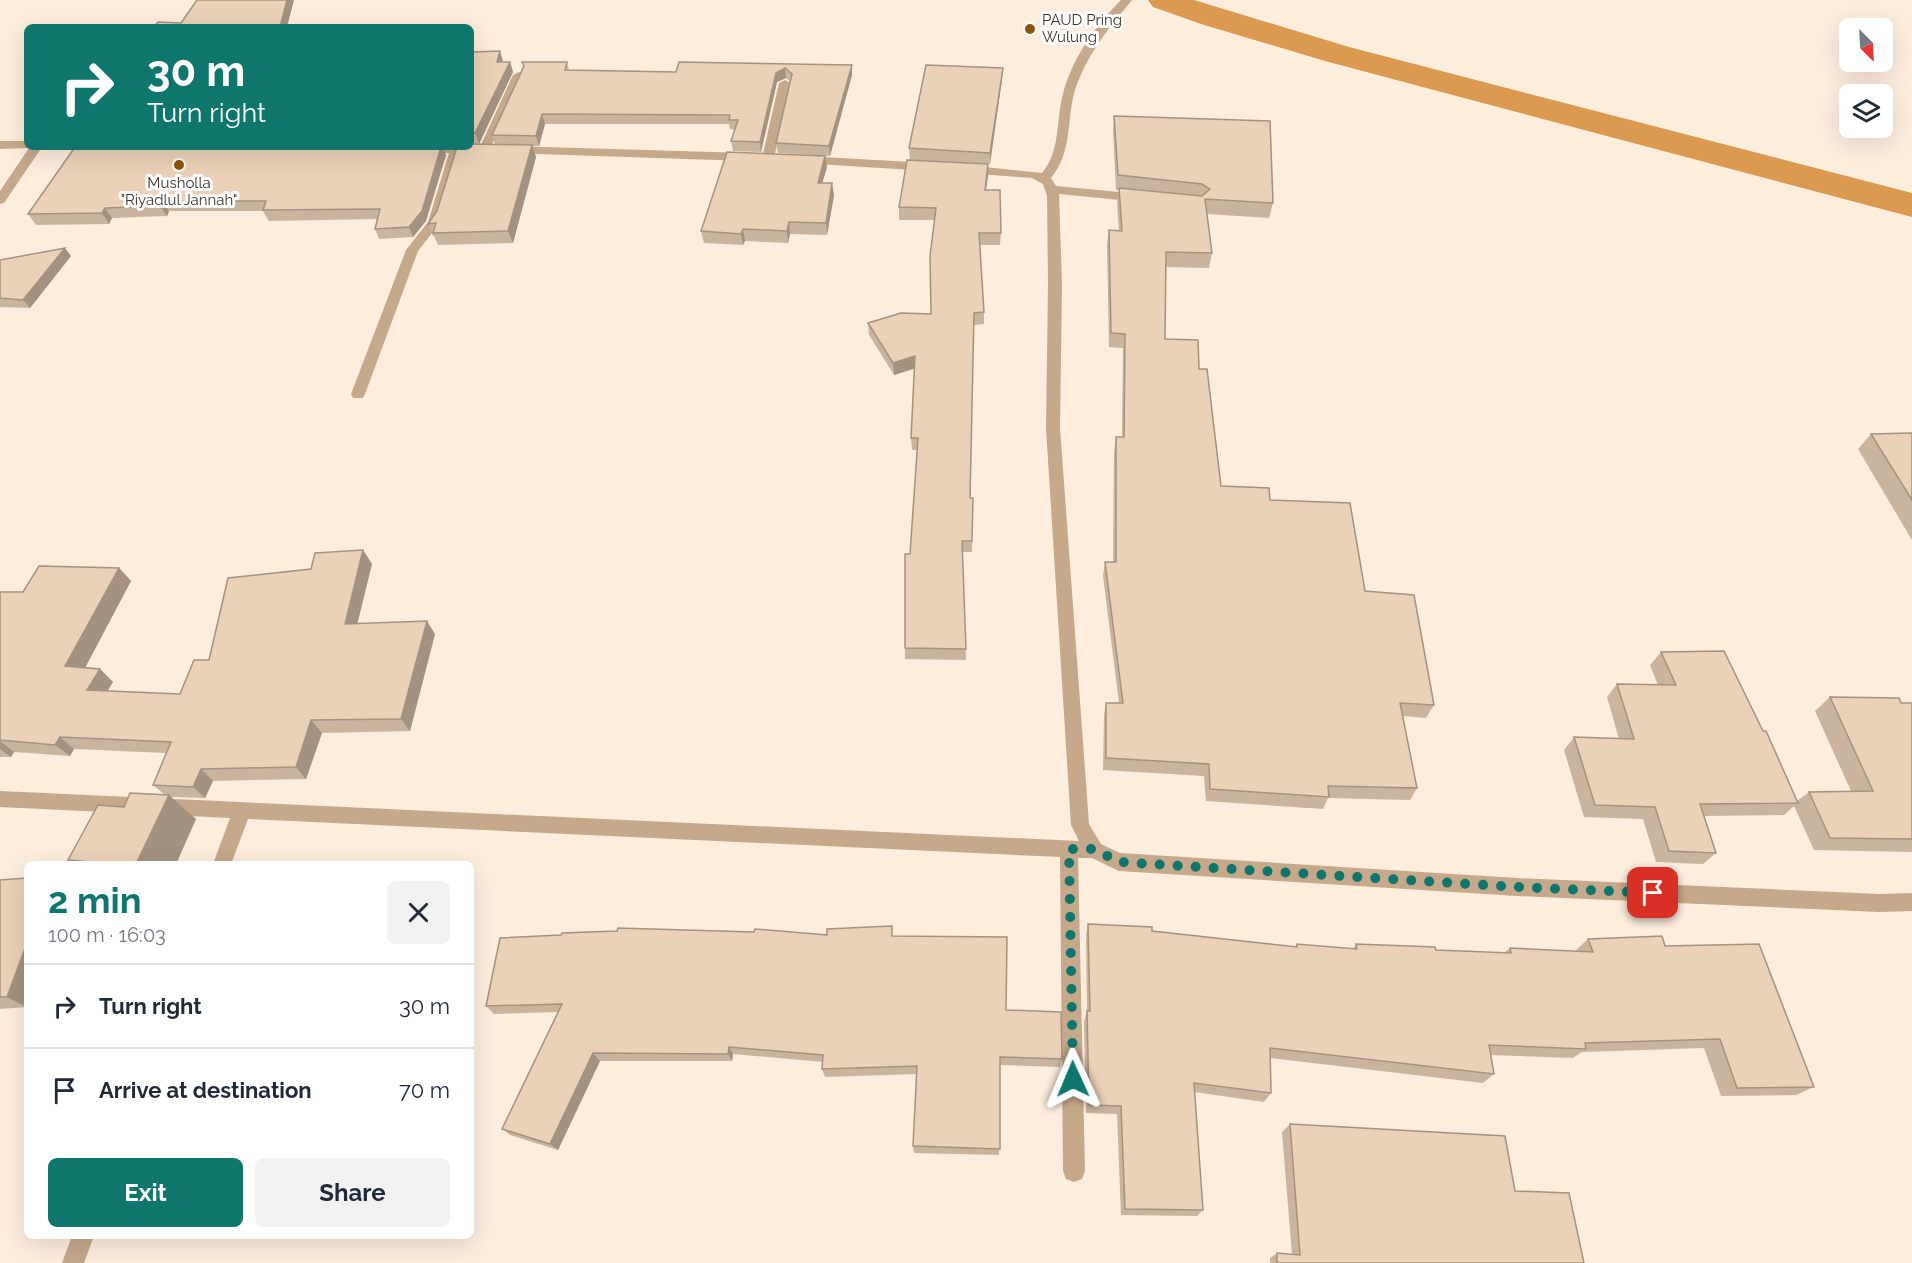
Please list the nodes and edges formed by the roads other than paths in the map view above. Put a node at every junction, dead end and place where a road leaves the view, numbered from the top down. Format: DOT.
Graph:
graph roads {
  1 [pos="1123,4"];
  2 [pos="519,75"];
  3 [pos="785,83"];
  4 [pos="24,145"];
  5 [pos="0,146"];
  6 [pos="34,150"];
  7 [pos="456,150"];
  8 [pos="484,150"];
  9 [pos="780,159"];
  10 [pos="1048,183"];
  11 [pos="0,200"];
  12 [pos="1153,200"];
  13 [pos="358,394"];
  14 [pos="0,799"];
  15 [pos="243,809"];
  16 [pos="1069,849"];
  17 [pos="1094,849"];
  18 [pos="223,861"];
  19 [pos="1912,902"];
  20 [pos="1074,1171"];
  21 [pos="82,1239"];
  22 [pos="73,1263"];
  1 -- 10 [label="street"];
  2 -- 8 [label="street"];
  3 -- 9 [label="street"];
  4 -- 5 [label="street"];
  6 -- 11 [label="street"];
  7 -- 8 [label="street"];
  7 -- 13 [label="street"];
  8 -- 9 [label="street"];
  9 -- 10 [label="street"];
  10 -- 12 [label="street"];
  10 -- 17 [label="street"];
  14 -- 15 [label="street"];
  15 -- 16 [label="street"];
  15 -- 18 [label="street"];
  16 -- 17 [label="street"];
  16 -- 20 [label="street"];
  17 -- 19 [label="street"];
  21 -- 22 [label="street"];
}
